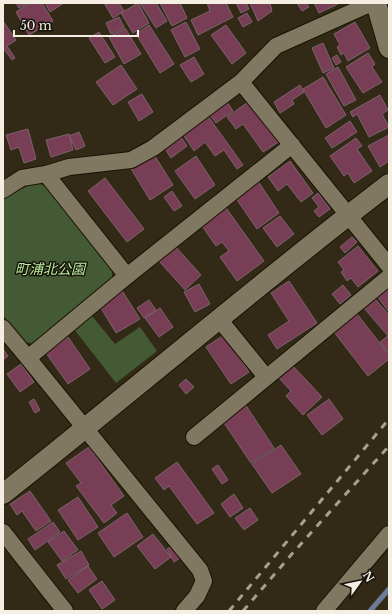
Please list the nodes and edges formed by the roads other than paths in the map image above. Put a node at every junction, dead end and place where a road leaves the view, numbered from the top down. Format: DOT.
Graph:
graph roads {
  1 [pos="372,3"];
  2 [pos="376,3"];
  3 [pos="389,48"];
  4 [pos="241,82"];
  5 [pos="292,145"];
  6 [pos="46,174"];
  7 [pos="389,184"];
  8 [pos="3,190"];
  9 [pos="348,215"];
  10 [pos="389,266"];
  11 [pos="127,276"];
  12 [pos="389,277"];
  13 [pos="219,320"];
  14 [pos="3,328"];
  15 [pos="28,358"];
  16 [pos="266,377"];
  17 [pos="85,429"];
  18 [pos="194,437"];
  19 [pos="3,494"];
  20 [pos="3,532"];
  21 [pos="389,534"];
  22 [pos="65,611"];
  23 [pos="184,611"];
  24 [pos="324,611"];
  1 -- 4 [label="street"];
  2 -- 3 [label="street"];
  4 -- 5 [label="street"];
  4 -- 6 [label="street"];
  5 -- 9 [label="street"];
  5 -- 11 [label="street"];
  6 -- 8 [label="street"];
  6 -- 11 [label="street"];
  7 -- 9 [label="street"];
  9 -- 10 [label="street"];
  9 -- 13 [label="street"];
  11 -- 15 [label="street"];
  12 -- 16 [label="street"];
  13 -- 16 [label="street"];
  13 -- 17 [label="street"];
  14 -- 15 [label="street"];
  15 -- 17 [label="street"];
  16 -- 18 [label="street"];
  17 -- 19 [label="street"];
  17 -- 23 [label="street"];
  20 -- 22 [label="street"];
  21 -- 24 [label="street"];
}
